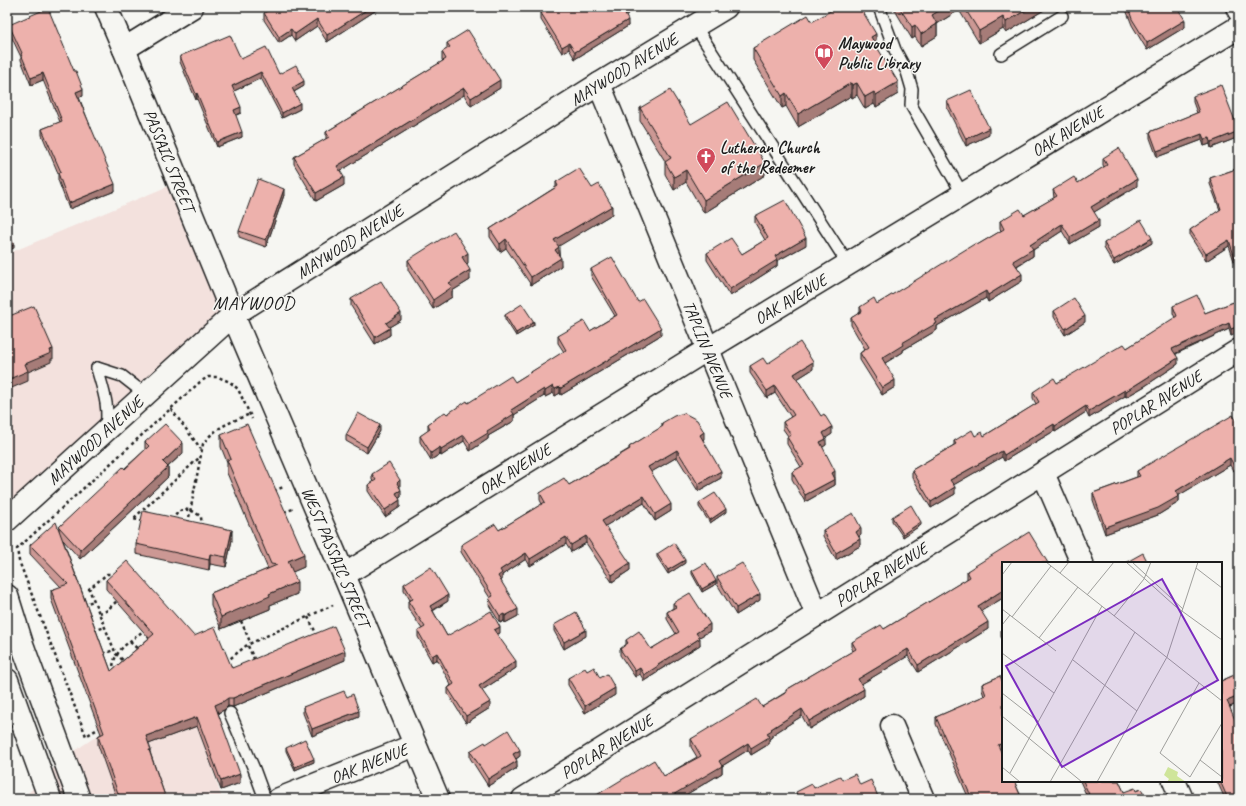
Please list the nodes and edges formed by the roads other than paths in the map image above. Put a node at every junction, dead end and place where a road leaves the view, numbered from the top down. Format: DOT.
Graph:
graph roads {
  1 [pos="106,7"];
  2 [pos="192,7"];
  3 [pos="879,7"];
  4 [pos="1238,7"];
  5 [pos="1239,11"];
  6 [pos="708,14"];
  7 [pos="1062,16"];
  8 [pos="1239,27"];
  9 [pos="124,49"];
  10 [pos="1001,54"];
  11 [pos="599,84"];
  12 [pos="963,195"];
  13 [pos="848,264"];
  14 [pos="233,315"];
  15 [pos="708,349"];
  16 [pos="1238,355"];
  17 [pos="145,394"];
  18 [pos="104,431"];
  19 [pos="1043,473"];
  20 [pos="7,520"];
  21 [pos="1082,562"];
  22 [pos="344,575"];
  23 [pos="7,596"];
  24 [pos="817,615"];
  25 [pos="7,680"];
  26 [pos="230,713"];
  27 [pos="892,726"];
  28 [pos="415,745"];
  29 [pos="1174,782"];
  30 [pos="50,799"];
  31 [pos="79,799"];
  32 [pos="265,799"];
  33 [pos="278,799"];
  34 [pos="438,799"];
  35 [pos="523,799"];
  36 [pos="923,799"];
  37 [pos="1182,799"];
  1 -- 9 [label="street, PASSAIC STREET"];
  2 -- 9 [label="street"];
  3 -- 12 [label="lane"];
  4 -- 5 [label="street"];
  6 -- 11 [label="street, MAYWOOD AVENUE"];
  6 -- 13 [label="lane"];
  7 -- 10 [label="lane"];
  8 -- 12 [label="street, OAK AVENUE"];
  9 -- 14 [label="street, PASSAIC STREET"];
  11 -- 14 [label="street, MAYWOOD AVENUE"];
  11 -- 15 [label="street, TAPLIN AVENUE"];
  12 -- 13 [label="street, OAK AVENUE"];
  13 -- 15 [label="street, OAK AVENUE"];
  14 -- 17 [label="street, MAYWOOD AVENUE"];
  14 -- 22 [label="street, WEST PASSAIC STREET"];
  15 -- 22 [label="street, OAK AVENUE"];
  15 -- 24 [label="street, TAPLIN AVENUE"];
  16 -- 19 [label="street, POPLAR AVENUE"];
  17 -- 18 [label="street, MAYWOOD AVENUE"];
  17 -- 18 [label="lane"];
  18 -- 20 [label="street, MAYWOOD AVENUE"];
  19 -- 21 [label="street"];
  19 -- 24 [label="street, POPLAR AVENUE"];
  22 -- 28 [label="street, WEST PASSAIC STREET"];
  23 -- 31 [label="street"];
  24 -- 35 [label="street, POPLAR AVENUE"];
  25 -- 30 [label="street"];
  26 -- 32 [label="lane"];
  27 -- 36 [label="street"];
  28 -- 33 [label="street, OAK AVENUE"];
  28 -- 34 [label="street, WEST PASSAIC STREET"];
  29 -- 37 [label="street"];
}
